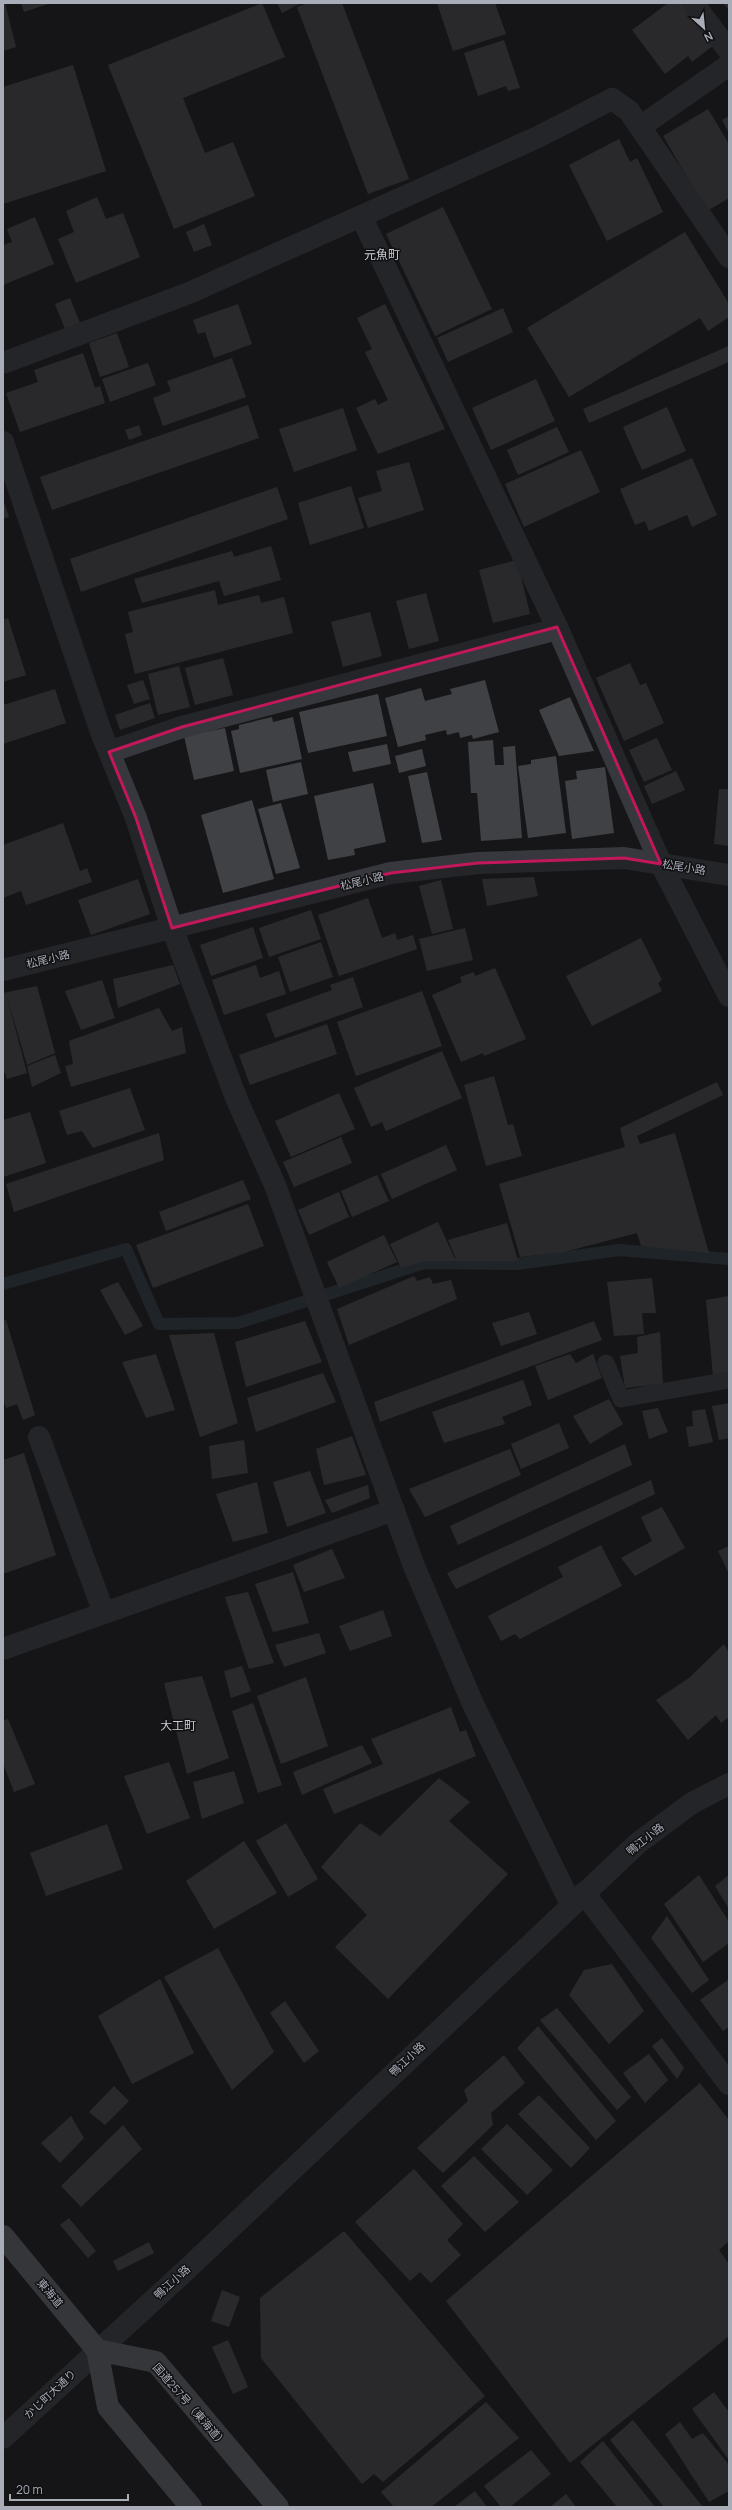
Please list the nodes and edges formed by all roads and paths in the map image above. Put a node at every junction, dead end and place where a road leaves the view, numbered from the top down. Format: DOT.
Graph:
graph roads {
  1 [pos="693,3"];
  2 [pos="729,51"];
  3 [pos="729,65"];
  4 [pos="640,127"];
  5 [pos="361,216"];
  6 [pos="729,257"];
  7 [pos="3,363"];
  8 [pos="3,442"];
  9 [pos="557,627"];
  10 [pos="109,752"];
  11 [pos="662,864"];
  12 [pos="729,875"];
  13 [pos="172,928"];
  14 [pos="3,970"];
  15 [pos="729,996"];
  16 [pos="606,1363"];
  17 [pos="729,1380"];
  18 [pos="39,1437"];
  19 [pos="394,1510"];
  20 [pos="104,1613"];
  21 [pos="3,1649"];
  22 [pos="729,1784"];
  23 [pos="571,1904"];
  24 [pos="729,2084"];
  25 [pos="3,2236"];
  26 [pos="97,2350"];
  27 [pos="3,2438"];
  28 [pos="191,2507"];
  29 [pos="278,2507"];
  1 -- 2 [label="street"];
  3 -- 4 [label="street"];
  4 -- 5 [label="street"];
  4 -- 6 [label="street"];
  5 -- 7 [label="street"];
  5 -- 9 [label="street"];
  8 -- 10 [label="street"];
  9 -- 10 [label="street"];
  9 -- 11 [label="street"];
  10 -- 13 [label="street"];
  11 -- 12 [label="street, 松尾小路"];
  11 -- 13 [label="street, 松尾小路"];
  11 -- 15 [label="street"];
  13 -- 14 [label="street, 松尾小路"];
  13 -- 19 [label="street"];
  16 -- 17 [label="lane"];
  18 -- 20 [label="street"];
  19 -- 20 [label="street"];
  19 -- 23 [label="street"];
  20 -- 21 [label="street"];
  22 -- 23 [label="street, 鴨江小路"];
  23 -- 24 [label="street"];
  23 -- 26 [label="street, 鴨江小路"];
  25 -- 26 [label="highway, 東海道"];
  26 -- 27 [label="street, かじ町大通り"];
  26 -- 28 [label="highway"];
  26 -- 29 [label="highway, 国道257号（東海道）"];
}
